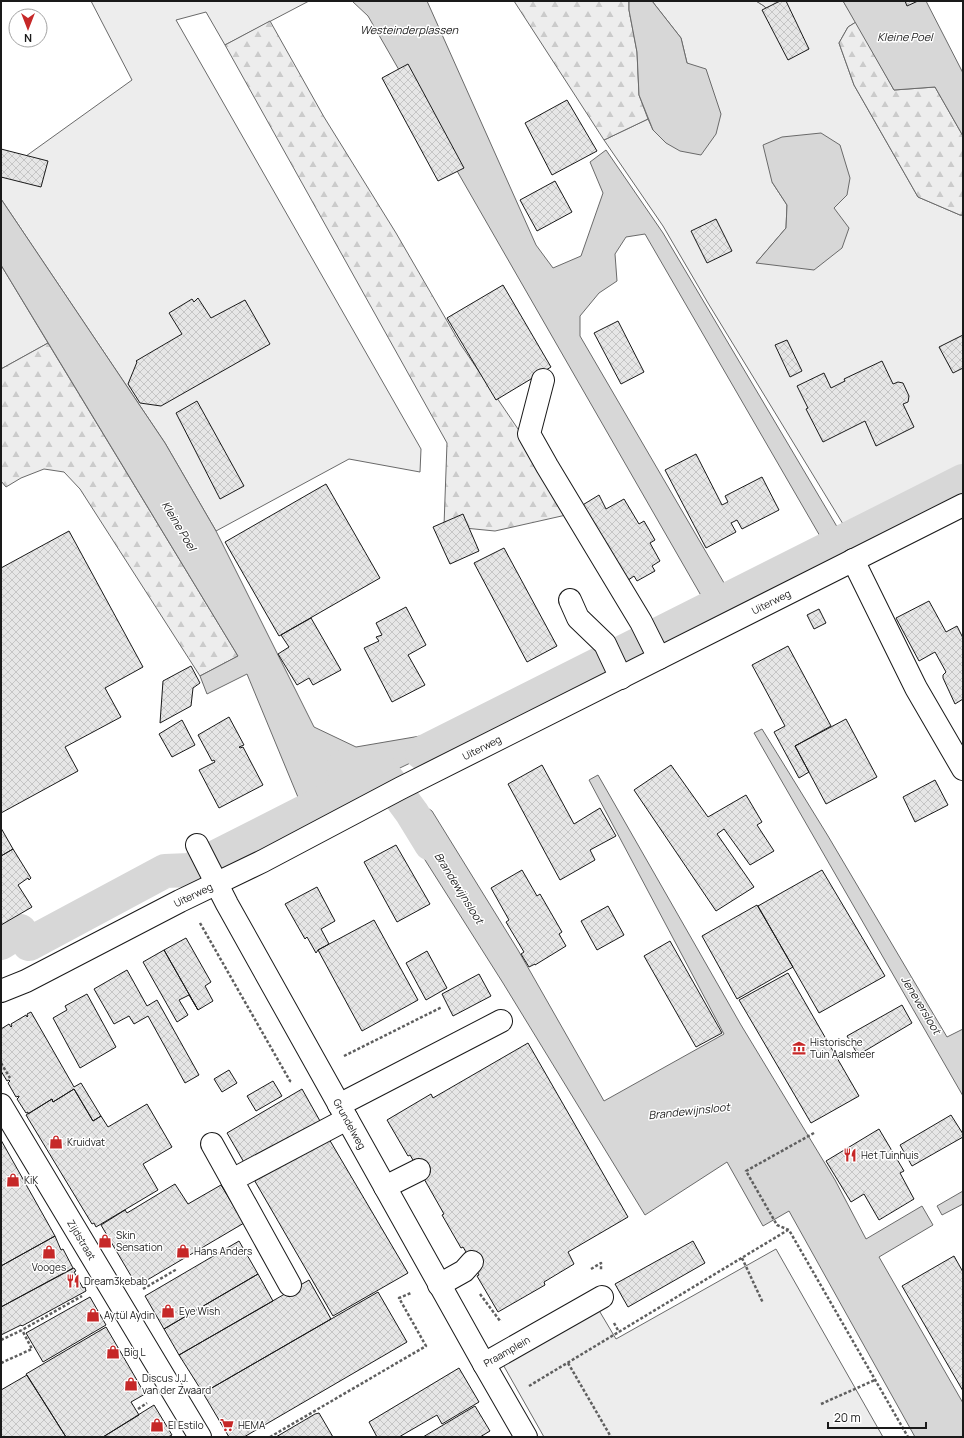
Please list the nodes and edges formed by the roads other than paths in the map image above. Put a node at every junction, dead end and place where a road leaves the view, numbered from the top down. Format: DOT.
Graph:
graph roads {
  1 [pos="543,380"];
  2 [pos="963,506"];
  3 [pos="853,560"];
  4 [pos="570,600"];
  5 [pos="656,652"];
  6 [pos="613,661"];
  7 [pos="963,769"];
  8 [pos="197,845"];
  9 [pos="216,883"];
  10 [pos="1,991"];
  11 [pos="502,1021"];
  12 [pos="1,1105"];
  13 [pos="343,1112"];
  14 [pos="212,1144"];
  15 [pos="419,1170"];
  16 [pos="232,1180"];
  17 [pos="385,1187"];
  18 [pos="468,1266"];
  19 [pos="438,1283"];
  20 [pos="290,1285"];
  21 [pos="602,1297"];
  22 [pos="484,1364"];
  23 [pos="519,1435"];
  24 [pos="200,1437"];
  1 -- 5 [label="street"];
  2 -- 3 [label="street, Uiterweg"];
  3 -- 5 [label="street, Uiterweg"];
  3 -- 7 [label="street"];
  4 -- 6 [label="street"];
  5 -- 6 [label="street, Uiterweg"];
  6 -- 9 [label="street, Uiterweg"];
  8 -- 9 [label="street, Grundelweg"];
  9 -- 10 [label="street, Uiterweg"];
  9 -- 13 [label="street, Grundelweg"];
  11 -- 13 [label="street"];
  12 -- 24 [label="street, Zijdstraat"];
  13 -- 16 [label="street"];
  13 -- 17 [label="street, Grundelweg"];
  14 -- 16 [label="street"];
  15 -- 17 [label="street"];
  16 -- 20 [label="street"];
  17 -- 19 [label="street, Grundelweg"];
  18 -- 19 [label="street"];
  19 -- 22 [label="street, Grundelweg"];
  21 -- 22 [label="street, Praamplein"];
  22 -- 23 [label="street, Praamplein"];
}
